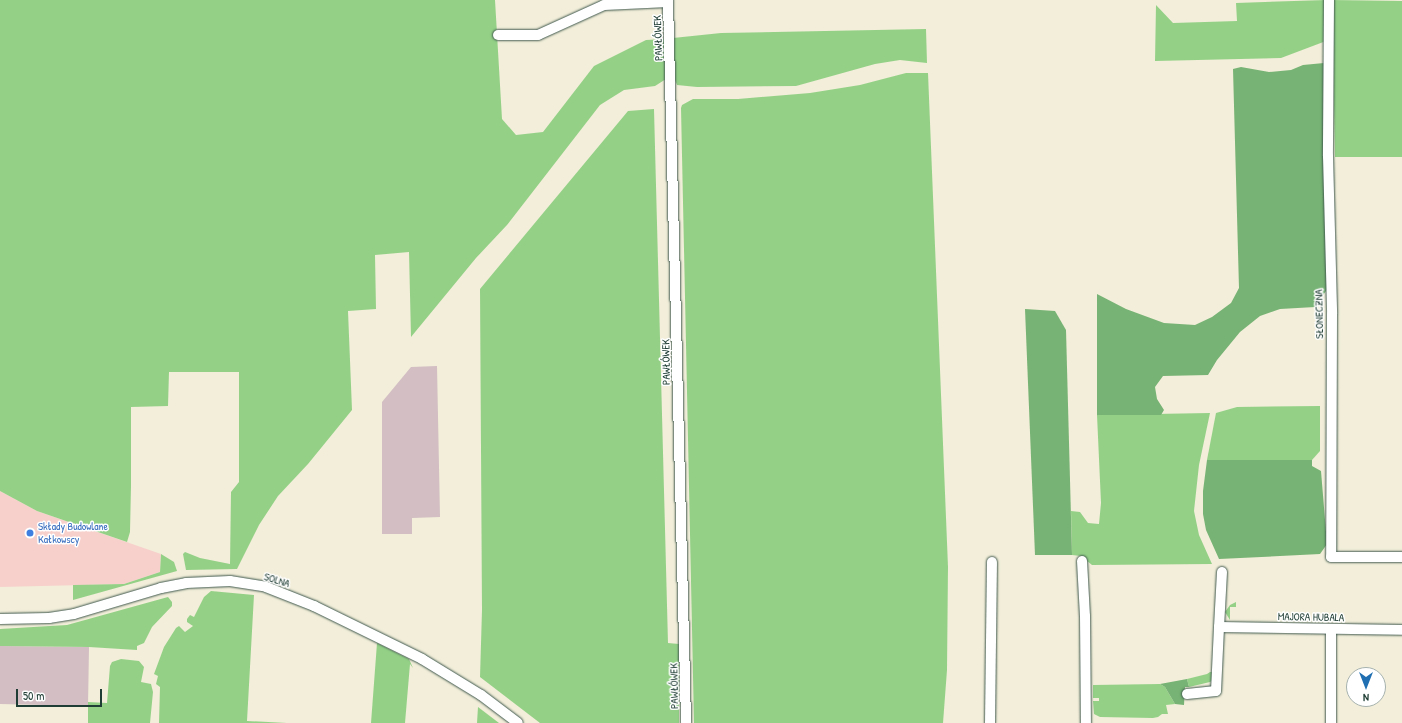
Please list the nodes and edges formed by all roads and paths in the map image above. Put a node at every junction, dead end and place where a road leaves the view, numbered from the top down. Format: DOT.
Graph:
graph roads {
  1 [pos="1329,0"];
  2 [pos="668,1"];
  3 [pos="498,35"];
  4 [pos="1402,557"];
  5 [pos="1082,561"];
  6 [pos="992,562"];
  7 [pos="1222,572"];
  8 [pos="0,618"];
  9 [pos="1219,627"];
  10 [pos="1331,630"];
  11 [pos="1402,630"];
  12 [pos="1187,694"];
  13 [pos="518,723"];
  14 [pos="686,723"];
  15 [pos="990,723"];
  16 [pos="1086,723"];
  17 [pos="1331,723"];
  1 -- 4 [label="street, SŁONECZNA"];
  2 -- 3 [label="street"];
  2 -- 14 [label="street, PAWŁÓWEK"];
  5 -- 16 [label="street"];
  6 -- 15 [label="street"];
  7 -- 9 [label="street"];
  8 -- 13 [label="street, SOLNA"];
  9 -- 10 [label="street, MAJORA HUBALA"];
  9 -- 12 [label="street"];
  10 -- 11 [label="street, MAJORA HUBALA"];
  10 -- 17 [label="street"];
}
